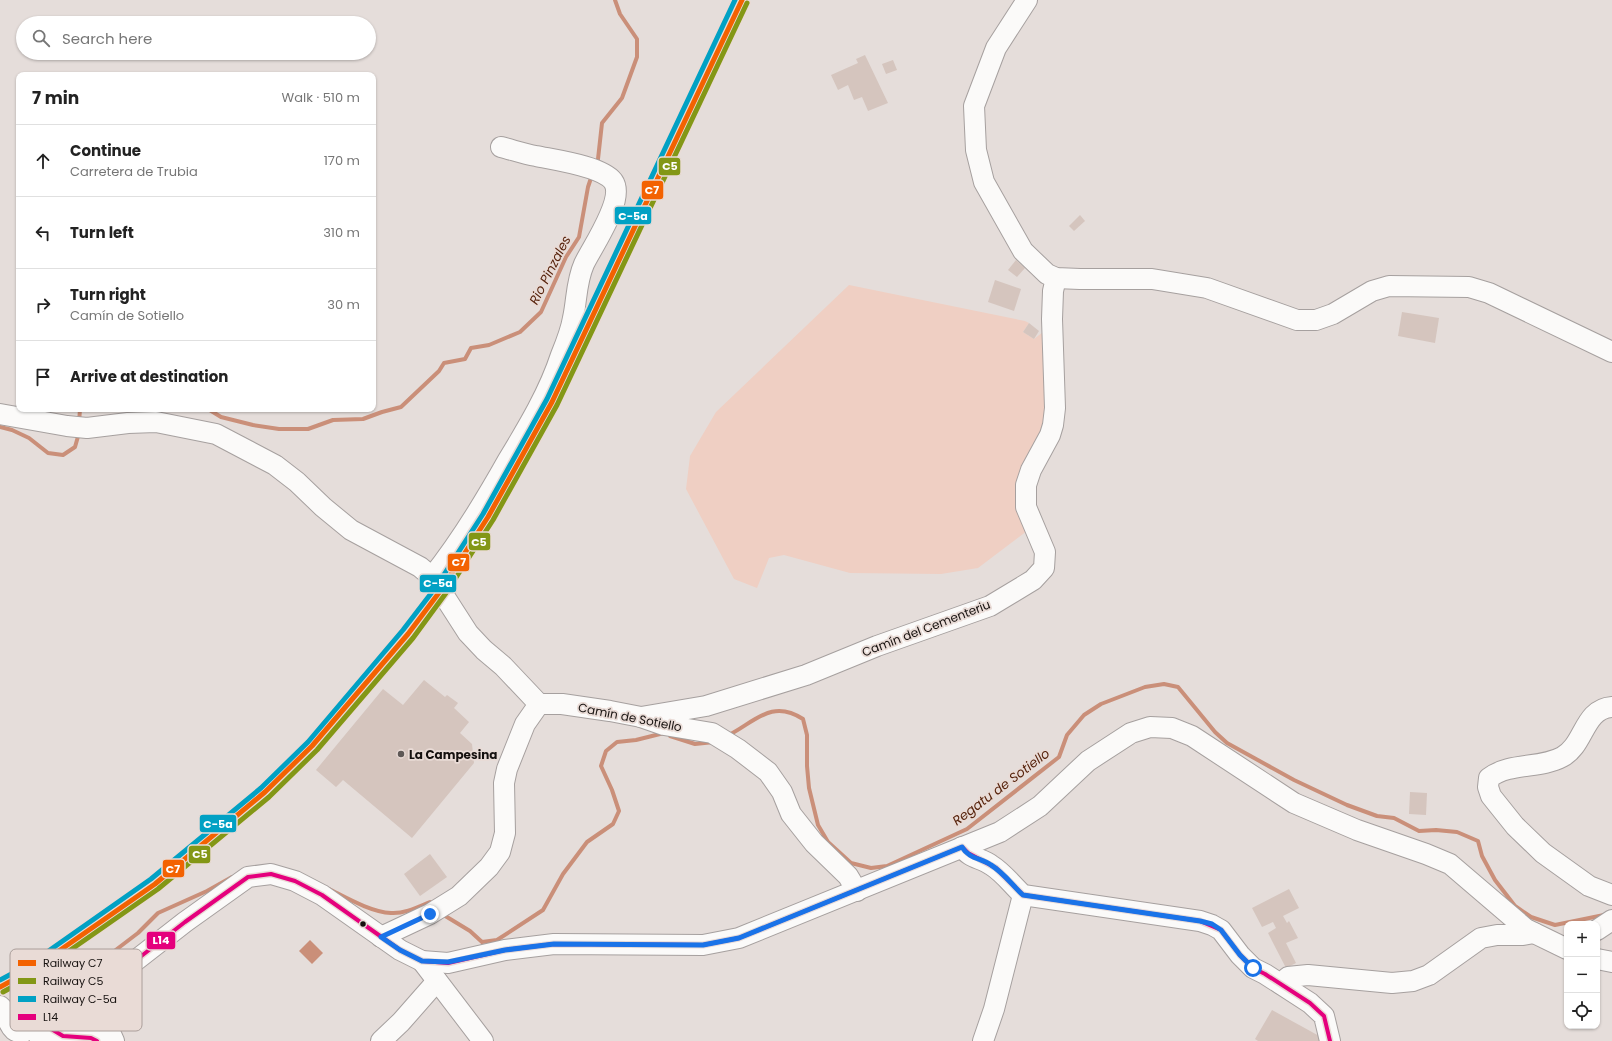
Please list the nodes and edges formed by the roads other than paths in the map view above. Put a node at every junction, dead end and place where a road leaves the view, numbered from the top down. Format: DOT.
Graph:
graph roads {
  1 [pos="1027,0"];
  2 [pos="501,147"];
  3 [pos="1056,278"];
  4 [pos="1612,352"];
  5 [pos="0,414"];
  6 [pos="432,577"];
  7 [pos="539,704"];
  8 [pos="1612,707"];
  9 [pos="641,717"];
  10 [pos="962,847"];
  11 [pos="857,891"];
  12 [pos="1023,895"];
  13 [pos="1612,895"];
  14 [pos="1534,933"];
  15 [pos="381,937"];
  16 [pos="1564,948"];
  17 [pos="142,956"];
  18 [pos="1600,960"];
  19 [pos="422,961"];
  20 [pos="1612,962"];
  21 [pos="437,981"];
  22 [pos="1281,984"];
  23 [pos="110,1031"];
  24 [pos="47,1036"];
  25 [pos="88,1039"];
  26 [pos="114,1041"];
  27 [pos="381,1041"];
  28 [pos="483,1041"];
  29 [pos="983,1041"];
  30 [pos="1330,1041"];
  1 -- 3 [label="street"];
  2 -- 6 [label="street"];
  3 -- 4 [label="street"];
  3 -- 9 [label="street, Camín del Cementeriu"];
  5 -- 6 [label="street"];
  6 -- 7 [label="street"];
  7 -- 9 [label="street, Camín de Sotiello"];
  7 -- 15 [label="street"];
  8 -- 13 [label="street"];
  9 -- 11 [label="street, Camín de Sotiello"];
  10 -- 11 [label="street"];
  10 -- 12 [label="street"];
  10 -- 14 [label="street"];
  11 -- 19 [label="street"];
  12 -- 22 [label="street"];
  12 -- 29 [label="street"];
  14 -- 16 [label="street"];
  14 -- 22 [label="street"];
  15 -- 17 [label="street"];
  15 -- 19 [label="street"];
  18 -- 20 [label="street"];
  19 -- 21 [label="street"];
  21 -- 27 [label="street"];
  21 -- 28 [label="street"];
  22 -- 30 [label="street"];
  23 -- 26 [label="street"];
  24 -- 25 [label="street"];
}
